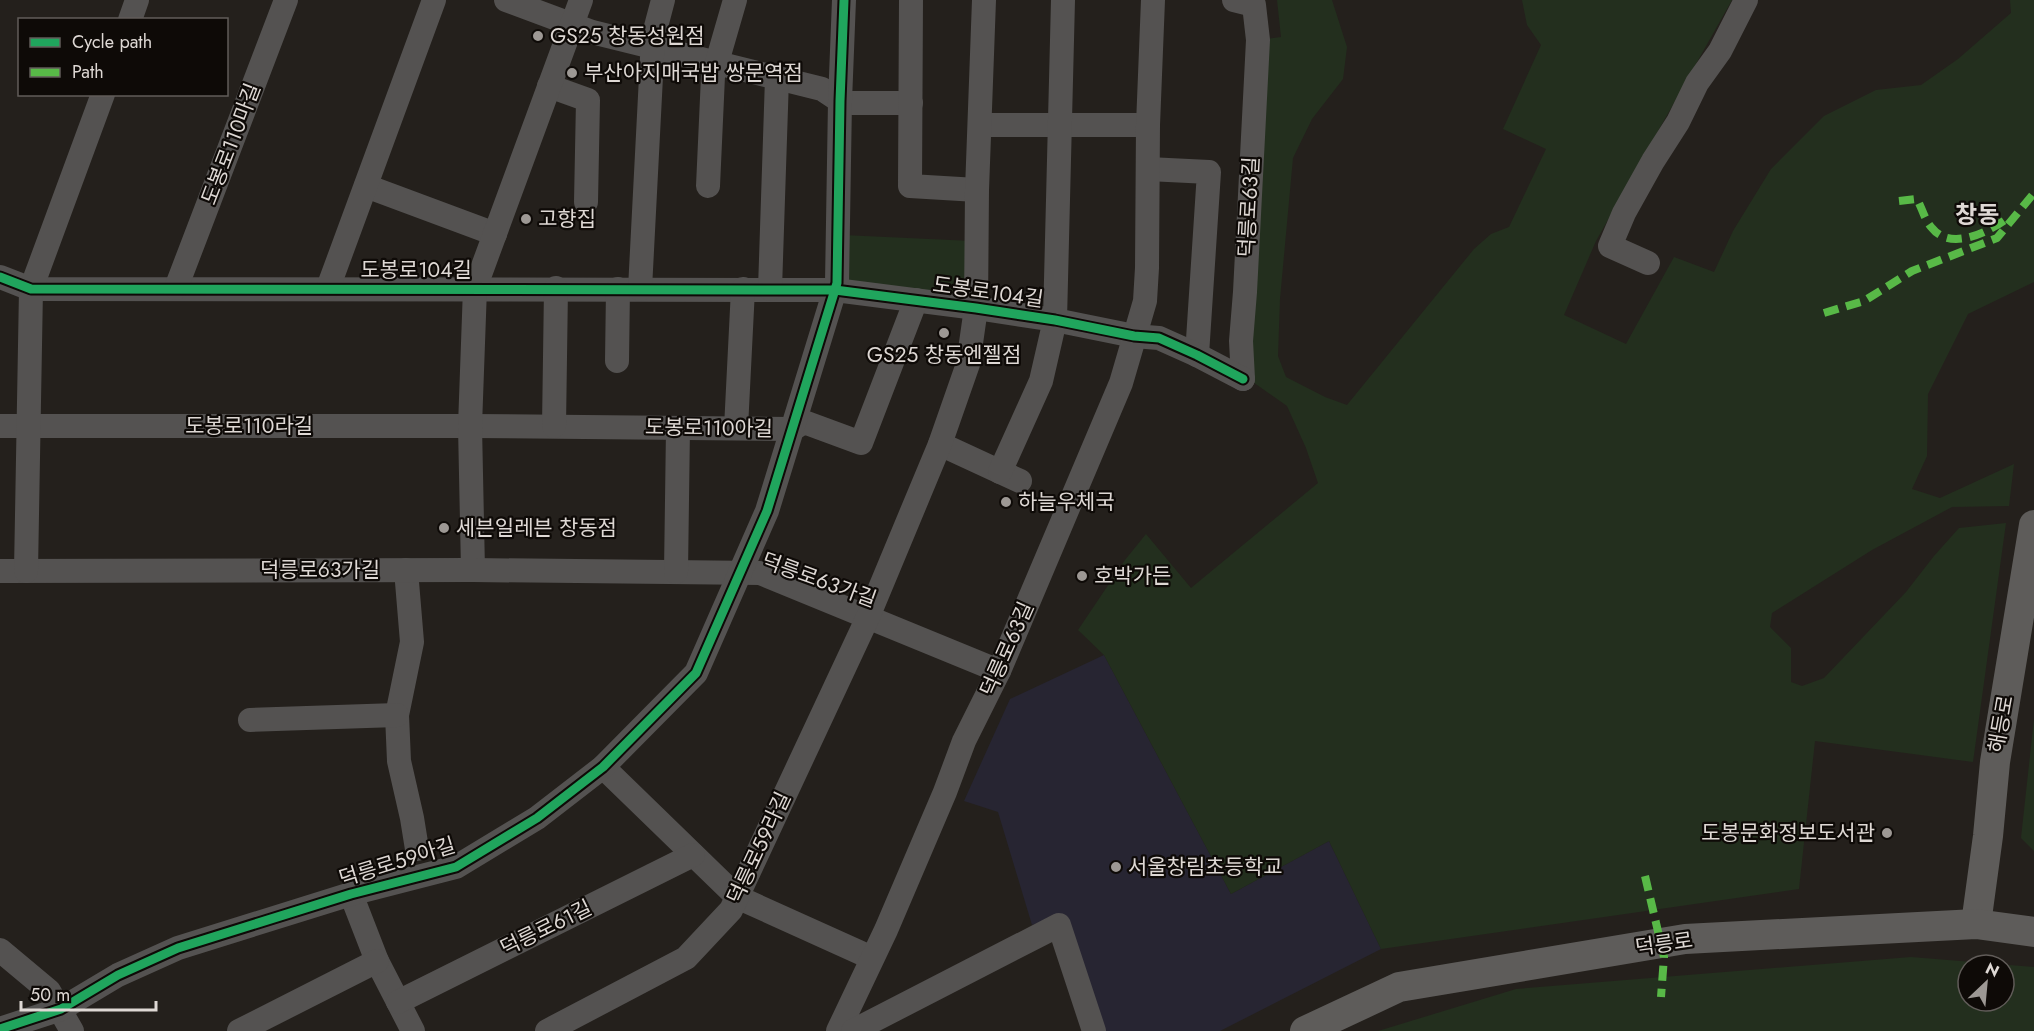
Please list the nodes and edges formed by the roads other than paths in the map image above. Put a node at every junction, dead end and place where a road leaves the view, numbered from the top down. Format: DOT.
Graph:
graph roads {
  1 [pos="137,0"];
  2 [pos="286,0"];
  3 [pos="434,0"];
  4 [pos="506,0"];
  5 [pos="581,0"];
  6 [pos="663,0"];
  7 [pos="735,0"];
  8 [pos="844,0"];
  9 [pos="911,0"];
  10 [pos="984,0"];
  11 [pos="1063,0"];
  12 [pos="1153,0"];
  13 [pos="1234,0"];
  14 [pos="1746,0"];
  15 [pos="131,18"];
  16 [pos="572,24"];
  17 [pos="652,47"];
  18 [pos="716,62"];
  19 [pos="777,78"];
  20 [pos="549,86"];
  21 [pos="102,96"];
  22 [pos="840,101"];
  23 [pos="911,103"];
  24 [pos="980,125"];
  25 [pos="1059,125"];
  26 [pos="1148,125"];
  27 [pos="1148,169"];
  28 [pos="366,186"];
  29 [pos="708,186"];
  30 [pos="977,190"];
  31 [pos="586,202"];
  32 [pos="495,234"];
  33 [pos="1648,263"];
  34 [pos="0,277"];
  35 [pos="176,288"];
  36 [pos="328,288"];
  37 [pos="475,288"];
  38 [pos="556,288"];
  39 [pos="31,289"];
  40 [pos="629,289"];
  41 [pos="770,289"];
  42 [pos="743,290"];
  43 [pos="835,290"];
  44 [pos="916,300"];
  45 [pos="976,308"];
  46 [pos="1055,320"];
  47 [pos="1134,336"];
  48 [pos="1197,355"];
  49 [pos="617,361"];
  50 [pos="0,426"];
  51 [pos="28,426"];
  52 [pos="470,426"];
  53 [pos="554,426"];
  54 [pos="678,428"];
  55 [pos="736,428"];
  56 [pos="793,429"];
  57 [pos="940,444"];
  58 [pos="2034,525"];
  59 [pos="406,570"];
  60 [pos="473,570"];
  61 [pos="0,571"];
  62 [pos="26,571"];
  63 [pos="676,572"];
  64 [pos="740,573"];
  65 [pos="868,617"];
  66 [pos="999,671"];
  67 [pos="397,715"];
  68 [pos="250,720"];
  69 [pos="603,767"];
  70 [pos="417,849"];
  71 [pos="693,855"];
  72 [pos="351,894"];
  73 [pos="737,897"];
  74 [pos="1976,924"];
  75 [pos="2034,932"];
  76 [pos="0,950"];
  77 [pos="872,958"];
  78 [pos="377,962"];
  79 [pos="398,1002"];
  80 [pos="60,1009"];
  81 [pos="0,1029"];
  82 [pos="72,1031"];
  83 [pos="239,1031"];
  84 [pos="413,1031"];
  85 [pos="547,1031"];
  86 [pos="838,1031"];
  87 [pos="854,1031"];
  88 [pos="1094,1031"];
  89 [pos="1305,1031"];
  1 -- 15 [label="street"];
  2 -- 35 [label="street, 도봉로110마길"];
  3 -- 28 [label="street, 도봉로104길"];
  4 -- 16 [label="street"];
  5 -- 16 [label="street"];
  6 -- 17 [label="street"];
  7 -- 18 [label="street"];
  8 -- 22 [label="street"];
  9 -- 23 [label="street"];
  10 -- 24 [label="street, 도봉로104길"];
  11 -- 25 [label="street, 도봉로104길"];
  12 -- 26 [label="street, 덕릉로63길"];
  13 -- 48 [label="street, 덕릉로63길"];
  14 -- 33 [label="street"];
  16 -- 17 [label="street"];
  16 -- 20 [label="street"];
  17 -- 18 [label="street"];
  17 -- 40 [label="street"];
  18 -- 19 [label="street"];
  18 -- 29 [label="street"];
  19 -- 22 [label="street"];
  19 -- 41 [label="street"];
  20 -- 31 [label="street"];
  20 -- 32 [label="street"];
  21 -- 39 [label="street"];
  22 -- 23 [label="street"];
  22 -- 43 [label="street"];
  23 -- 30 [label="street"];
  24 -- 25 [label="street"];
  24 -- 30 [label="street, 도봉로104길"];
  25 -- 26 [label="street"];
  25 -- 46 [label="street, 도봉로104길"];
  26 -- 27 [label="street, 덕릉로63길"];
  27 -- 47 [label="street, 덕릉로63길"];
  27 -- 48 [label="street, 덕릉로63길"];
  28 -- 32 [label="street"];
  28 -- 36 [label="street, 도봉로104길"];
  30 -- 45 [label="street, 도봉로104길"];
  32 -- 37 [label="street"];
  34 -- 39 [label="street, 도봉로104길"];
  35 -- 36 [label="street, 도봉로104길"];
  35 -- 39 [label="street, 도봉로104길"];
  36 -- 37 [label="street, 도봉로104길"];
  37 -- 38 [label="street, 도봉로104길"];
  37 -- 52 [label="street"];
  38 -- 40 [label="street, 도봉로104길"];
  38 -- 53 [label="street"];
  39 -- 51 [label="street"];
  40 -- 42 [label="street, 도봉로104길"];
  40 -- 49 [label="street"];
  41 -- 42 [label="street, 도봉로104길"];
  41 -- 43 [label="street, 도봉로104길"];
  42 -- 55 [label="street"];
  43 -- 44 [label="street, 도봉로104길"];
  43 -- 56 [label="street"];
  44 -- 45 [label="street, 도봉로104길"];
  44 -- 56 [label="street, 도봉로110아길"];
  45 -- 46 [label="street, 도봉로104길"];
  45 -- 57 [label="street, 도봉로104길"];
  46 -- 47 [label="street, 도봉로104길"];
  46 -- 57 [label="street"];
  47 -- 48 [label="street, 덕릉로63길"];
  47 -- 66 [label="street, 덕릉로63길"];
  50 -- 51 [label="street, 도봉로110라길"];
  51 -- 52 [label="street, 도봉로110라길"];
  51 -- 62 [label="street"];
  52 -- 53 [label="street, 도봉로110아길"];
  52 -- 60 [label="street"];
  53 -- 54 [label="street, 도봉로110아길"];
  54 -- 55 [label="street, 도봉로110아길"];
  54 -- 63 [label="street"];
  55 -- 56 [label="street, 도봉로110아길"];
  56 -- 64 [label="street"];
  57 -- 65 [label="street, 도봉로104길"];
  58 -- 74 [label="main road, 해등로"];
  59 -- 60 [label="street, 덕릉로63가길"];
  59 -- 62 [label="street, 덕릉로63가길"];
  59 -- 67 [label="street"];
  60 -- 63 [label="street, 덕릉로63가길"];
  61 -- 62 [label="street, 덕릉로63가길"];
  63 -- 64 [label="street, 덕릉로63가길"];
  64 -- 65 [label="street, 덕릉로63가길"];
  64 -- 69 [label="street, 덕릉로59아길"];
  65 -- 66 [label="street, 덕릉로63가길"];
  65 -- 73 [label="street, 덕릉로59라길"];
  66 -- 77 [label="street, 덕릉로63길"];
  67 -- 68 [label="street"];
  67 -- 70 [label="street"];
  69 -- 71 [label="street"];
  69 -- 72 [label="street, 덕릉로59아길"];
  71 -- 73 [label="street"];
  71 -- 79 [label="street, 덕릉로61길"];
  72 -- 78 [label="street"];
  72 -- 80 [label="street, 덕릉로59아길"];
  73 -- 77 [label="street"];
  73 -- 85 [label="street, 덕릉로59라길"];
  74 -- 75 [label="main road, 덕릉로"];
  74 -- 89 [label="main road, 덕릉로"];
  76 -- 80 [label="street"];
  77 -- 86 [label="street, 덕릉로63길"];
  78 -- 79 [label="street"];
  78 -- 83 [label="street"];
  79 -- 84 [label="street"];
  80 -- 81 [label="street, 덕릉로59아길"];
  80 -- 82 [label="street"];
  87 -- 88 [label="street"];
}
